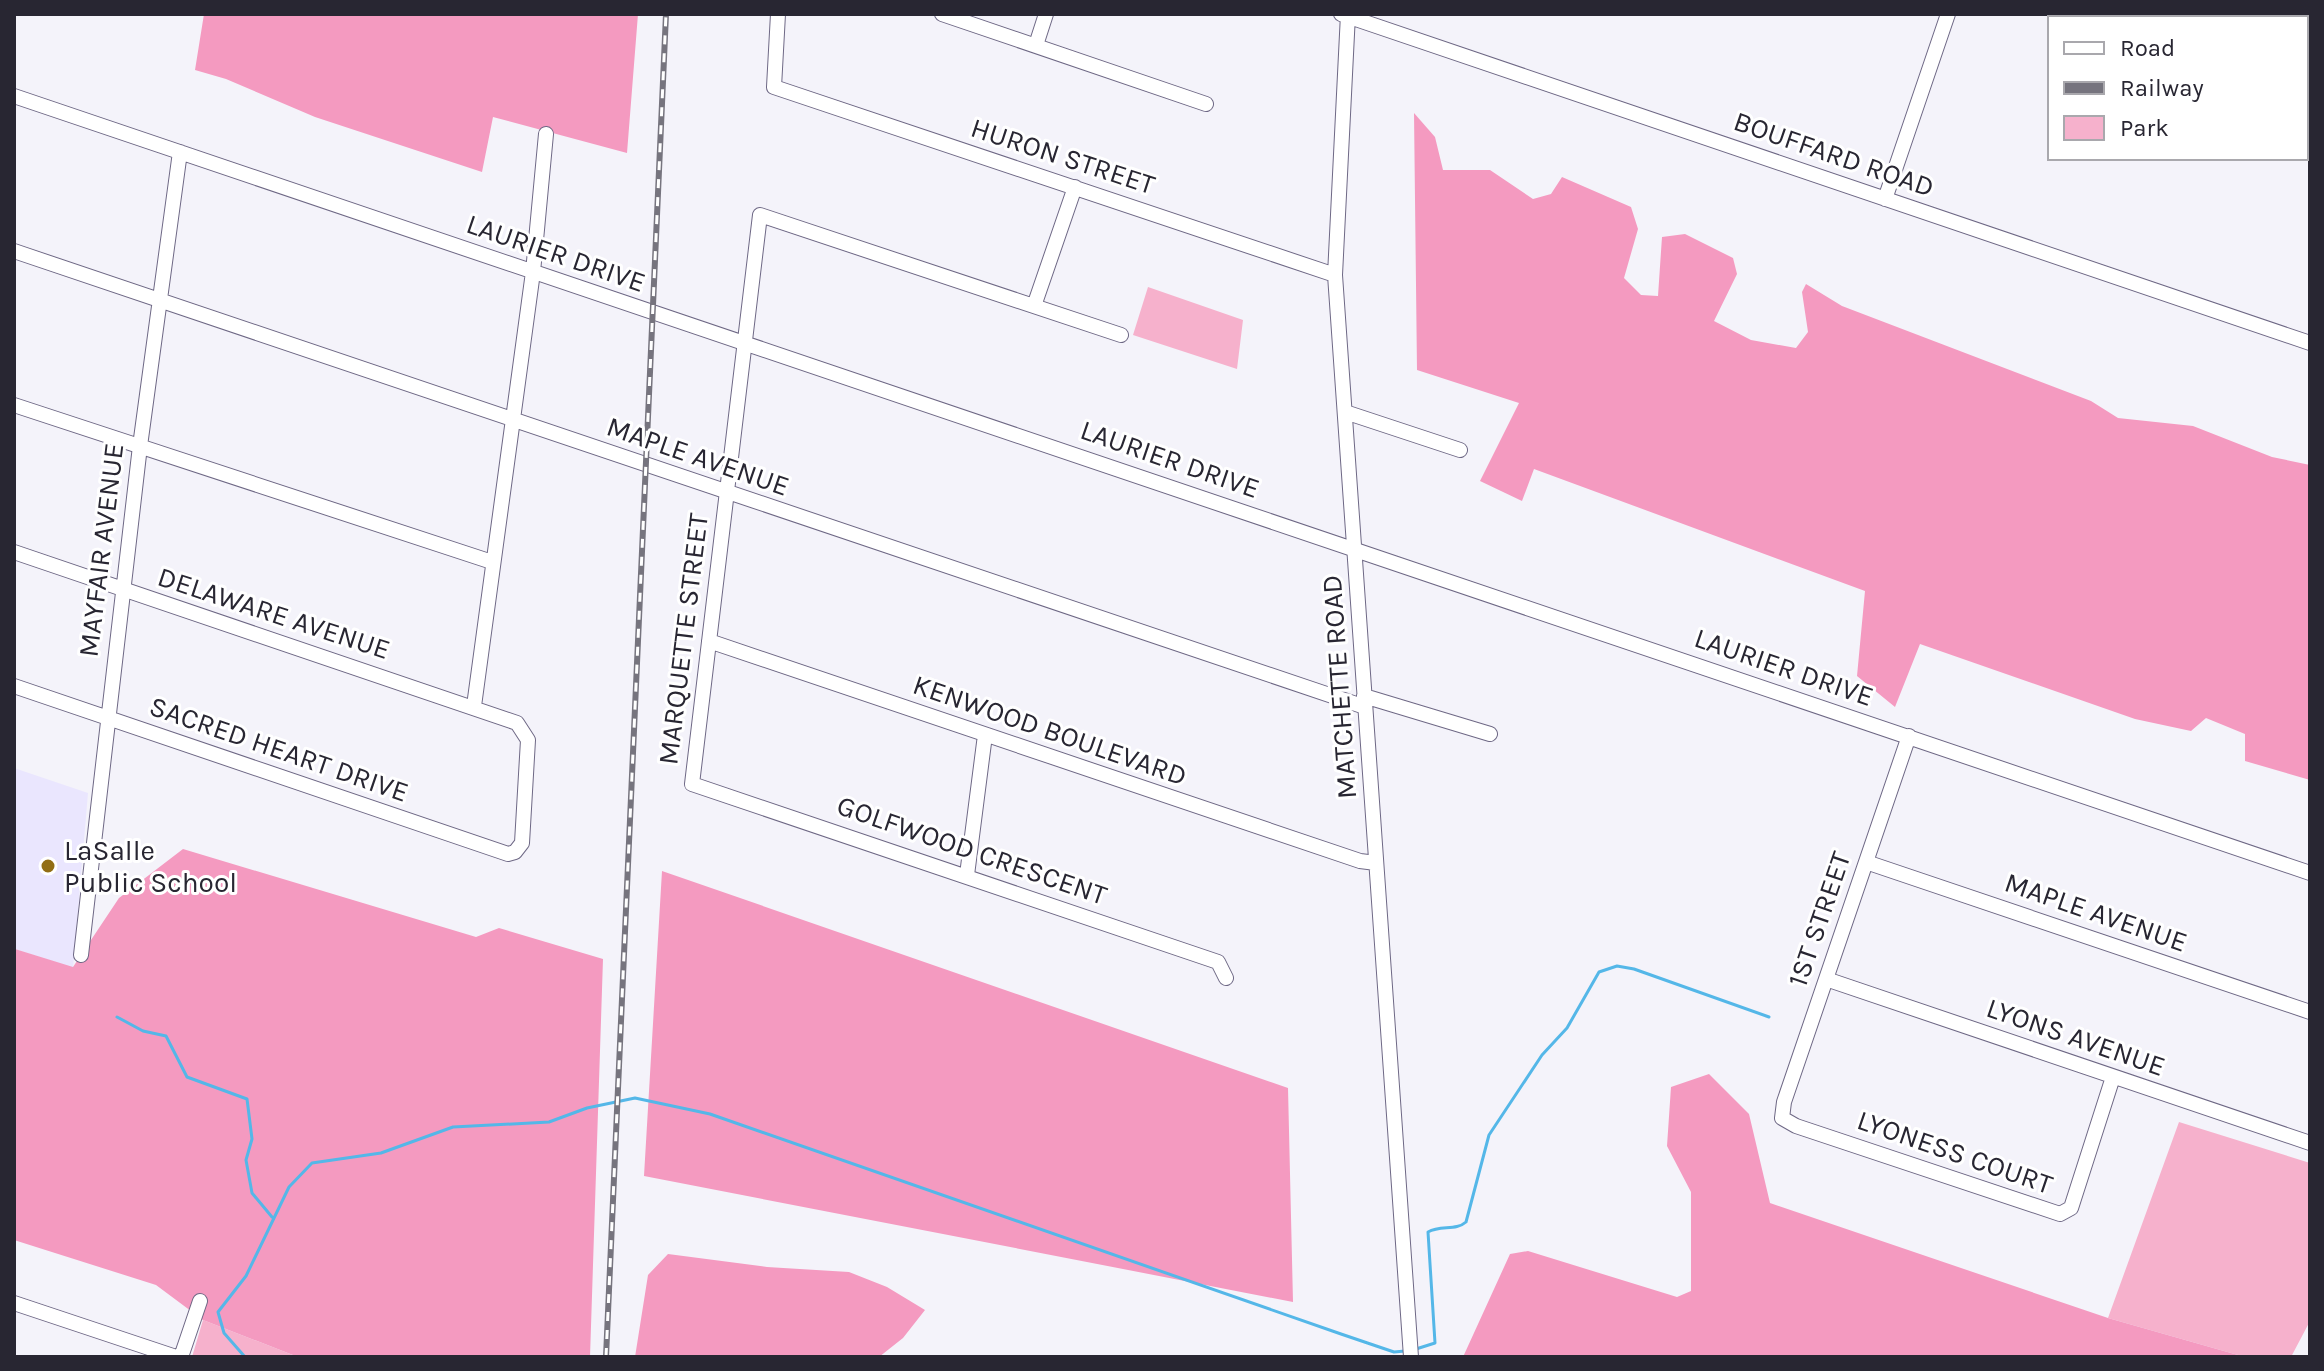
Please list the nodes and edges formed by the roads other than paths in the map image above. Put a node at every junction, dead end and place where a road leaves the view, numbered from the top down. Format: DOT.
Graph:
graph roads {
  1 [pos="778,14"];
  2 [pos="942,14"];
  3 [pos="1046,14"];
  4 [pos="1948,14"];
  5 [pos="1346,15"];
  6 [pos="1036,45"];
  7 [pos="14,96"];
  8 [pos="1206,104"];
  9 [pos="546,134"];
  10 [pos="180,152"];
  11 [pos="1075,187"];
  12 [pos="1885,199"];
  13 [pos="14,251"];
  14 [pos="533,272"];
  15 [pos="1335,275"];
  16 [pos="159,299"];
  17 [pos="1034,306"];
  18 [pos="1121,335"];
  19 [pos="2310,343"];
  20 [pos="745,344"];
  21 [pos="14,405"];
  22 [pos="1345,412"];
  23 [pos="512,419"];
  24 [pos="140,446"];
  25 [pos="1460,450"];
  26 [pos="727,493"];
  27 [pos="1356,549"];
  28 [pos="14,552"];
  29 [pos="492,562"];
  30 [pos="123,589"];
  31 [pos="709,641"];
  32 [pos="14,686"];
  33 [pos="1365,701"];
  34 [pos="474,706"];
  35 [pos="107,718"];
  36 [pos="1490,734"];
  37 [pos="985,735"];
  38 [pos="1909,736"];
  39 [pos="692,784"];
  40 [pos="522,843"];
  41 [pos="1866,862"];
  42 [pos="1376,863"];
  43 [pos="2310,873"];
  44 [pos="967,875"];
  45 [pos="81,955"];
  46 [pos="1226,978"];
  47 [pos="1826,979"];
  48 [pos="2310,1012"];
  49 [pos="2113,1077"];
  50 [pos="1782,1118"];
  51 [pos="2310,1143"];
  52 [pos="200,1301"];
  53 [pos="14,1303"];
  54 [pos="178,1357"];
  55 [pos="1411,1357"];
  1 -- 11 [label="street, HURON STREET"];
  2 -- 6 [label="street"];
  3 -- 6 [label="street"];
  4 -- 12 [label="street"];
  5 -- 12 [label="street, BOUFFARD ROAD"];
  5 -- 15 [label="street, MATCHETTE ROAD"];
  6 -- 8 [label="street"];
  7 -- 10 [label="street, LAURIER DRIVE"];
  9 -- 14 [label="street"];
  10 -- 14 [label="street, LAURIER DRIVE"];
  10 -- 16 [label="street, MAYFAIR AVENUE"];
  11 -- 15 [label="street, HURON STREET"];
  11 -- 17 [label="street"];
  12 -- 19 [label="street, BOUFFARD ROAD"];
  13 -- 16 [label="street, MAPLE AVENUE"];
  14 -- 20 [label="street, LAURIER DRIVE"];
  14 -- 23 [label="street"];
  15 -- 22 [label="street, MATCHETTE ROAD"];
  16 -- 23 [label="street, MAPLE AVENUE"];
  16 -- 24 [label="street, MAYFAIR AVENUE"];
  17 -- 18 [label="street"];
  17 -- 20 [label="street, MARQUETTE STREET"];
  20 -- 26 [label="street, MARQUETTE STREET"];
  20 -- 27 [label="street, LAURIER DRIVE"];
  21 -- 24 [label="street"];
  22 -- 25 [label="street"];
  22 -- 27 [label="street, MATCHETTE ROAD"];
  23 -- 26 [label="street, MAPLE AVENUE"];
  23 -- 29 [label="street"];
  24 -- 29 [label="street"];
  24 -- 30 [label="street, MAYFAIR AVENUE"];
  26 -- 31 [label="street, MARQUETTE STREET"];
  26 -- 33 [label="street, MAPLE AVENUE"];
  27 -- 33 [label="street, MATCHETTE ROAD"];
  27 -- 38 [label="street, LAURIER DRIVE"];
  28 -- 30 [label="street, DELAWARE AVENUE"];
  29 -- 34 [label="street"];
  30 -- 34 [label="street, DELAWARE AVENUE"];
  30 -- 35 [label="street, MAYFAIR AVENUE"];
  31 -- 37 [label="street, KENWOOD BOULEVARD"];
  31 -- 39 [label="street, MARQUETTE STREET"];
  32 -- 35 [label="street, SACRED HEART DRIVE"];
  33 -- 36 [label="street, MAPLE AVENUE"];
  33 -- 42 [label="street, MATCHETTE ROAD"];
  34 -- 40 [label="street, DELAWARE AVENUE"];
  35 -- 40 [label="street, SACRED HEART DRIVE"];
  35 -- 45 [label="street, MAYFAIR AVENUE"];
  37 -- 42 [label="street, KENWOOD BOULEVARD"];
  37 -- 44 [label="street"];
  38 -- 41 [label="street, 1ST STREET"];
  38 -- 43 [label="street, LAURIER DRIVE"];
  39 -- 44 [label="street, GOLFWOOD CRESCENT"];
  41 -- 47 [label="street, 1ST STREET"];
  41 -- 48 [label="street, MAPLE AVENUE"];
  42 -- 55 [label="street, MATCHETTE ROAD"];
  44 -- 46 [label="street, GOLFWOOD CRESCENT"];
  47 -- 49 [label="street, LYONS AVENUE"];
  47 -- 50 [label="street, 1ST STREET"];
  49 -- 50 [label="street, LYONESS COURT"];
  49 -- 51 [label="street, LYONS AVENUE"];
  52 -- 54 [label="street"];
  53 -- 54 [label="street"];
}
